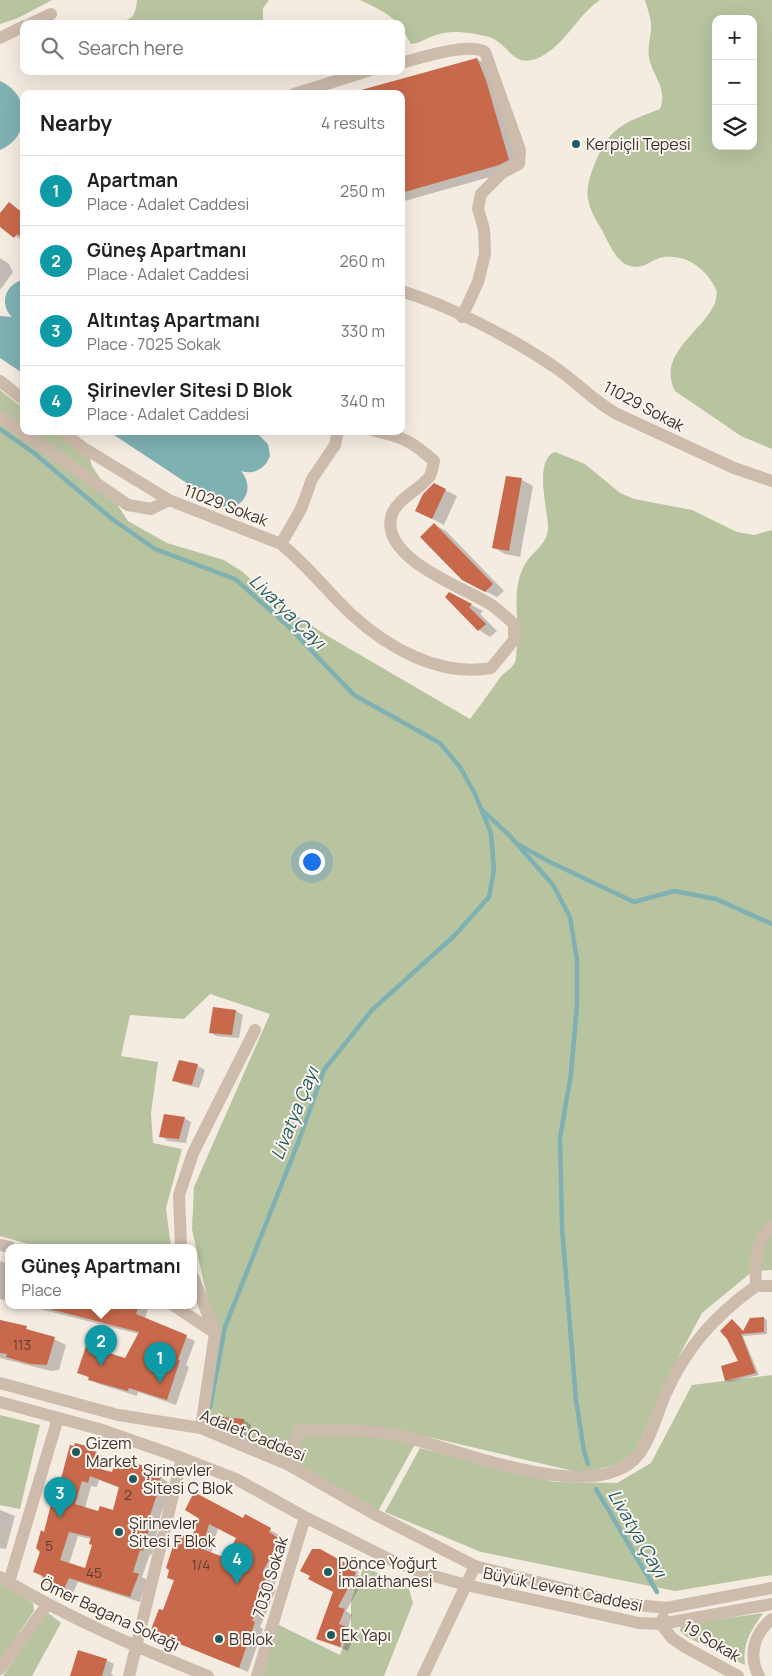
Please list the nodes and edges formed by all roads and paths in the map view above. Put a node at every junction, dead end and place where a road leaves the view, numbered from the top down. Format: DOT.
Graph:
graph roads {
  1 [pos="51,14"];
  2 [pos="38,20"];
  3 [pos="20,28"];
  4 [pos="0,38"];
  5 [pos="405,61"];
  6 [pos="355,75"];
  7 [pos="307,90"];
  8 [pos="405,292"];
  9 [pos="462,317"];
  10 [pos="0,381"];
  11 [pos="20,397"];
  12 [pos="0,417"];
  13 [pos="20,431"];
  14 [pos="26,435"];
  15 [pos="67,435"];
  16 [pos="337,435"];
  17 [pos="394,435"];
  18 [pos="772,481"];
  19 [pos="169,500"];
  20 [pos="281,544"];
  21 [pos="255,1030"];
  22 [pos="772,1227"];
  23 [pos="181,1244"];
  24 [pos="756,1286"];
  25 [pos="772,1286"];
  26 [pos="197,1287"];
  27 [pos="179,1309"];
  28 [pos="214,1333"];
  29 [pos="0,1384"];
  30 [pos="0,1402"];
  31 [pos="58,1418"];
  32 [pos="201,1428"];
  33 [pos="182,1458"];
  34 [pos="289,1466"];
  35 [pos="305,1517"];
  36 [pos="475,1566"];
  37 [pos="4,1579"];
  38 [pos="466,1585"];
  39 [pos="770,1589"];
  40 [pos="47,1605"];
  41 [pos="770,1605"];
  42 [pos="666,1608"];
  43 [pos="767,1623"];
  44 [pos="661,1624"];
  45 [pos="135,1647"];
  46 [pos="0,1669"];
  47 [pos="129,1676"];
  48 [pos="208,1676"];
  49 [pos="256,1676"];
  50 [pos="423,1676"];
  51 [pos="738,1676"];
  52 [pos="759,1676"];
  1 -- 2 [label="street"];
  3 -- 4 [label="street"];
  5 -- 9 [label="street"];
  6 -- 7 [label="street"];
  8 -- 9 [label="street, 11029 Sokak"];
  9 -- 18 [label="street, 11029 Sokak"];
  10 -- 11 [label="street"];
  12 -- 13 [label="street, 11029 Sokak"];
  14 -- 19 [label="street, 11029 Sokak"];
  15 -- 19 [label="street"];
  16 -- 20 [label="street, 11029 Sokak"];
  17 -- 20 [label="street"];
  19 -- 20 [label="street, 11029 Sokak"];
  21 -- 23 [label="street"];
  22 -- 24 [label="street"];
  24 -- 25 [label="street"];
  24 -- 34 [label="street"];
  26 -- 28 [label="street"];
  27 -- 28 [label="street"];
  28 -- 32 [label="street"];
  29 -- 32 [label="street, Adalet Caddesi"];
  30 -- 31 [label="street"];
  31 -- 33 [label="street"];
  31 -- 37 [label="street"];
  32 -- 34 [label="street, Adalet Caddesi"];
  33 -- 35 [label="street"];
  33 -- 45 [label="street"];
  34 -- 36 [label="street, Adalet Caddesi"];
  35 -- 38 [label="street"];
  35 -- 49 [label="street, 7030 Sokak"];
  36 -- 38 [label="street"];
  36 -- 42 [label="street, Büyük Levent Caddesi"];
  37 -- 40 [label="street, Ömer Bagana Sokağı"];
  38 -- 44 [label="street, Büyük Levent Caddesi"];
  38 -- 50 [label="street"];
  39 -- 41 [label="street, 19 Sokak"];
  39 -- 42 [label="street, Büyük Levent Caddesi"];
  40 -- 45 [label="street, Ömer Bagana Sokağı"];
  40 -- 46 [label="street"];
  41 -- 43 [label="street, 19 Sokak"];
  41 -- 44 [label="street, Büyük Levent Caddesi"];
  42 -- 44 [label="street, 19 Sokak"];
  43 -- 52 [label="street, 19 Sokak"];
  44 -- 51 [label="street, 19 Sokak"];
  45 -- 47 [label="street"];
  45 -- 48 [label="street, Ömer Bagana Sokağı"];
}
